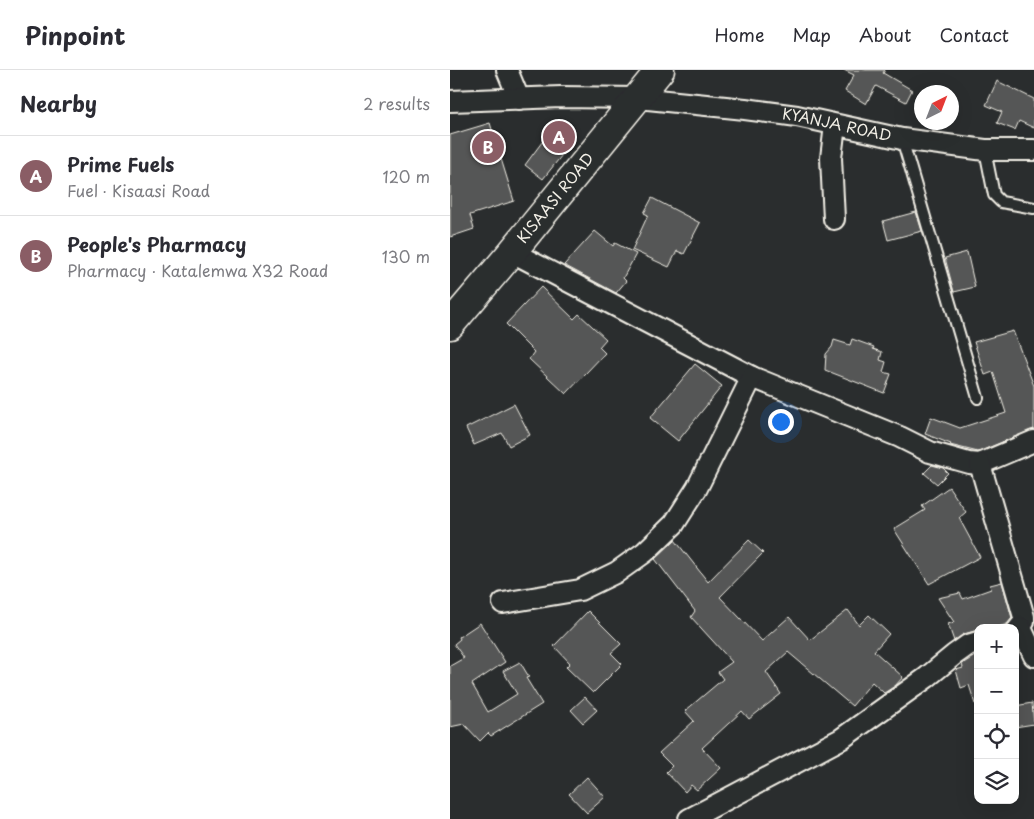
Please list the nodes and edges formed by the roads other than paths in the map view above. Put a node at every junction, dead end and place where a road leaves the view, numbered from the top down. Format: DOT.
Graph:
graph roads {
  1 [pos="507,70"];
  2 [pos="660,70"];
  3 [pos="638,98"];
  4 [pos="519,99"];
  5 [pos="450,101"];
  6 [pos="835,125"];
  7 [pos="902,139"];
  8 [pos="985,150"];
  9 [pos="1034,150"];
  10 [pos="1034,208"];
  11 [pos="834,219"];
  12 [pos="512,252"];
  13 [pos="450,325"];
  14 [pos="752,378"];
  15 [pos="978,398"];
  16 [pos="1034,441"];
  17 [pos="980,464"];
  18 [pos="503,603"];
  19 [pos="1019,629"];
  20 [pos="1019,632"];
  21 [pos="974,643"];
  22 [pos="1034,656"];
  23 [pos="689,819"];
  1 -- 4 [label="street"];
  2 -- 3 [label="main road, KISAASI ROAD"];
  3 -- 4 [label="street, KYANJA ROAD"];
  3 -- 6 [label="street, KYANJA ROAD"];
  3 -- 12 [label="main road, KISAASI ROAD"];
  4 -- 5 [label="street, KYANJA ROAD"];
  6 -- 7 [label="street, KYANJA ROAD"];
  6 -- 11 [label="street"];
  7 -- 8 [label="street, KYANJA ROAD"];
  7 -- 15 [label="lane"];
  8 -- 9 [label="street, KYANJA ROAD"];
  8 -- 10 [label="lane"];
  12 -- 13 [label="main road, KISAASI ROAD"];
  12 -- 14 [label="street"];
  14 -- 17 [label="street"];
  14 -- 18 [label="street"];
  16 -- 17 [label="street"];
  17 -- 19 [label="street"];
  20 -- 22 [label="street"];
  21 -- 23 [label="street"];
}
